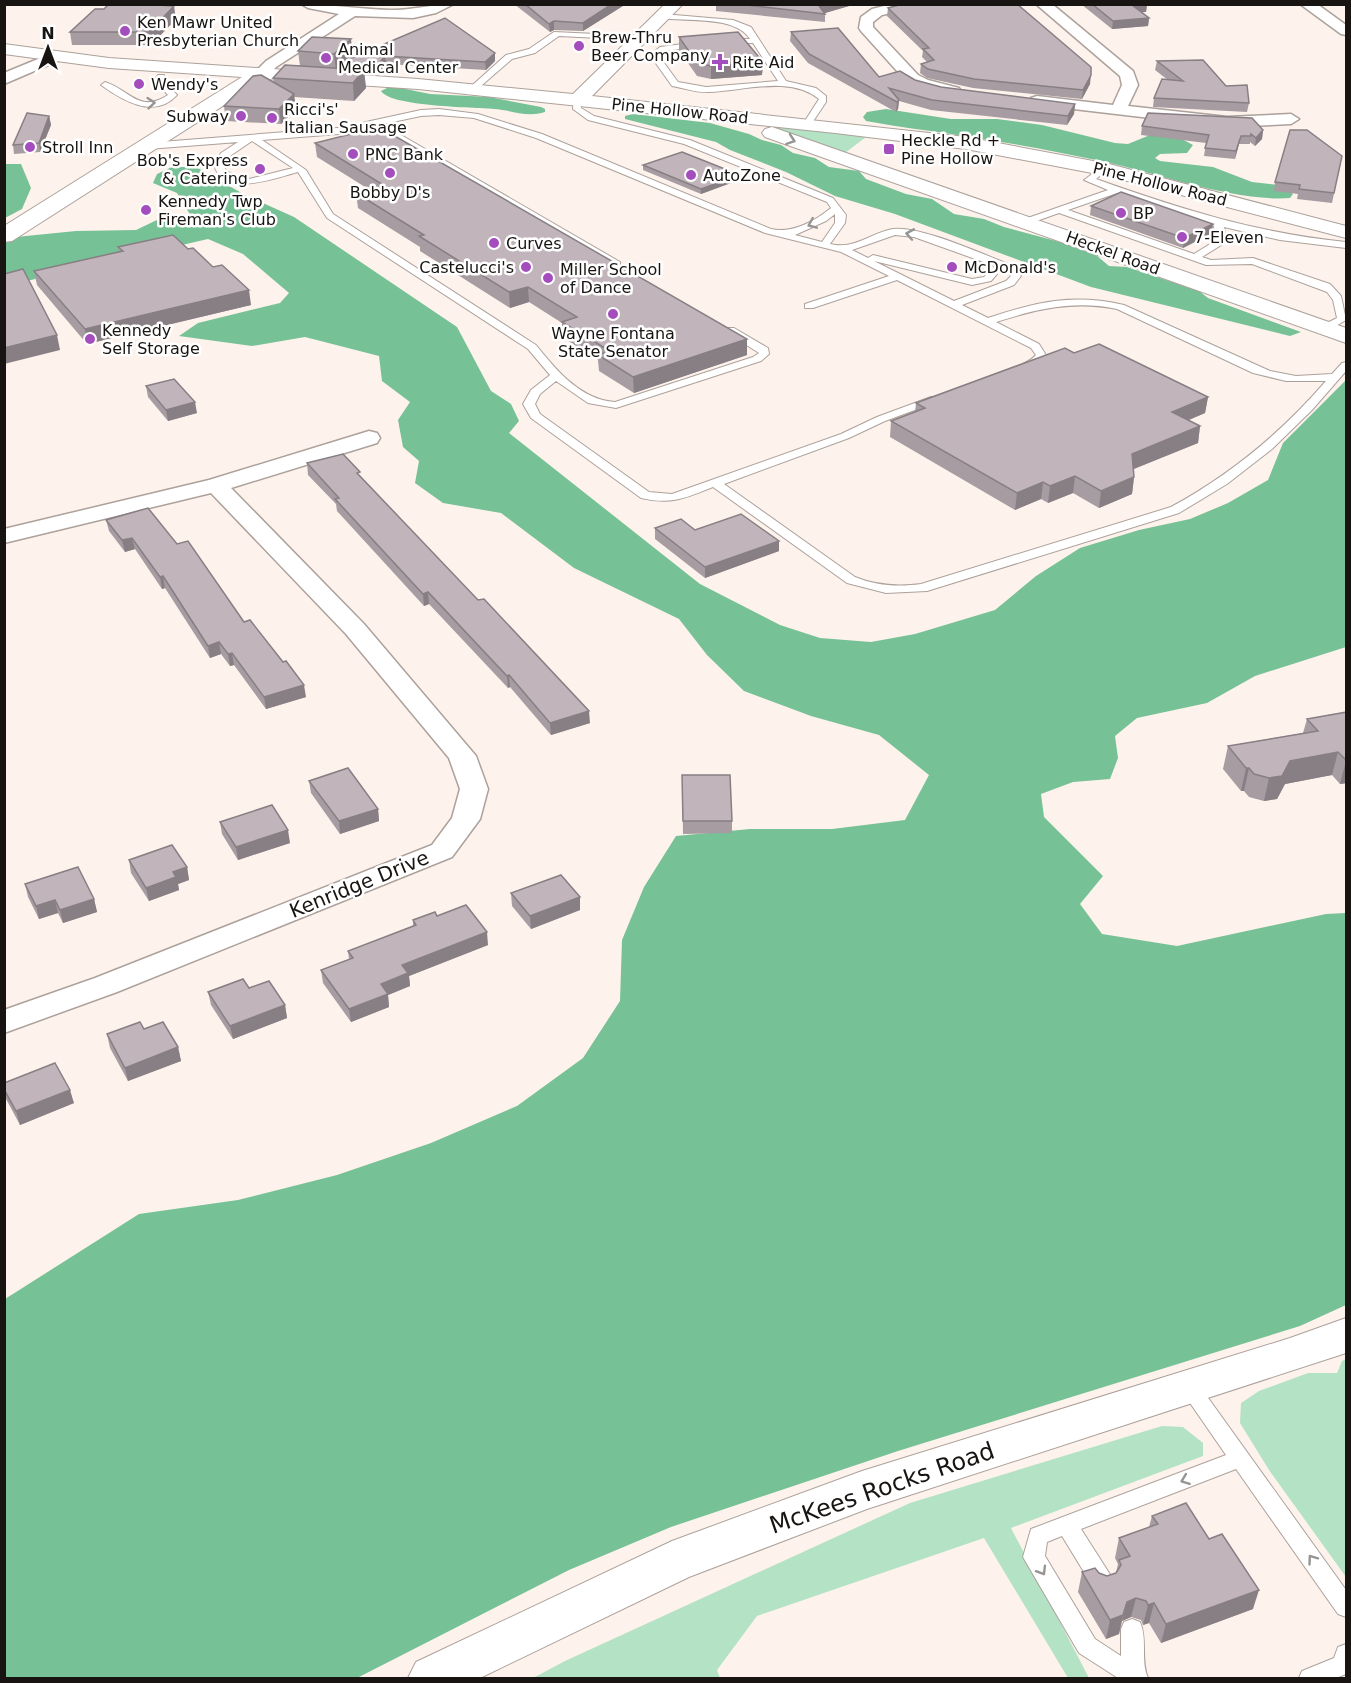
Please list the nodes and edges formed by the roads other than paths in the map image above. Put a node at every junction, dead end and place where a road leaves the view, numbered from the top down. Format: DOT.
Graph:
graph roads {
  1 [pos="308,4"];
  2 [pos="447,4"];
  3 [pos="915,4"];
  4 [pos="1043,4"];
  5 [pos="1307,4"];
  6 [pos="669,10"];
  7 [pos="352,12"];
  8 [pos="1347,31"];
  9 [pos="639,38"];
  10 [pos="741,41"];
  11 [pos="756,41"];
  12 [pos="715,45"];
  13 [pos="705,46"];
  14 [pos="671,48"];
  15 [pos="4,49"];
  16 [pos="55,57"];
  17 [pos="262,74"];
  18 [pos="161,76"];
  19 [pos="4,79"];
  20 [pos="783,83"];
  21 [pos="105,85"];
  22 [pos="471,90"];
  23 [pos="964,92"];
  24 [pos="1017,99"];
  25 [pos="577,100"];
  26 [pos="1118,111"];
  27 [pos="695,112"];
  28 [pos="1291,119"];
  29 [pos="807,124"];
  30 [pos="345,130"];
  31 [pos="889,133"];
  32 [pos="252,137"];
  33 [pos="148,146"];
  34 [pos="299,169"];
  35 [pos="1103,169"];
  36 [pos="879,171"];
  37 [pos="1116,189"];
  38 [pos="837,207"];
  39 [pos="1058,210"];
  40 [pos="1025,222"];
  41 [pos="1218,224"];
  42 [pos="8,231"];
  43 [pos="1347,232"];
  44 [pos="784,236"];
  45 [pos="942,244"];
  46 [pos="1347,245"];
  47 [pos="824,246"];
  48 [pos="844,250"];
  49 [pos="1194,258"];
  50 [pos="630,272"];
  51 [pos="897,276"];
  52 [pos="954,305"];
  53 [pos="809,306"];
  54 [pos="987,322"];
  55 [pos="722,326"];
  56 [pos="1325,328"];
  57 [pos="1347,336"];
  58 [pos="1347,365"];
  59 [pos="1016,370"];
  60 [pos="555,376"];
  61 [pos="1336,377"];
  62 [pos="943,396"];
  63 [pos="369,438"];
  64 [pos="715,483"];
  65 [pos="216,485"];
  66 [pos="4,536"];
  67 [pos="4,1022"];
  68 [pos="1347,1335"];
  69 [pos="1189,1387"];
  70 [pos="1240,1459"];
  71 [pos="1067,1525"];
  72 [pos="1103,1583"];
  73 [pos="1347,1607"];
  74 [pos="1132,1629"];
  75 [pos="1347,1654"];
  76 [pos="1135,1676"];
  77 [pos="433,1678"];
  78 [pos="1310,1678"];
  1 -- 7 [label="street"];
  2 -- 7 [label="street"];
  3 -- 23 [label="street"];
  4 -- 26 [label="street"];
  5 -- 8 [label="street"];
  6 -- 9 [label="street"];
  6 -- 11 [label="lane"];
  7 -- 17 [label="street"];
  9 -- 22 [label="lane"];
  9 -- 25 [label="street"];
  10 -- 11 [label="lane"];
  10 -- 12 [label="lane"];
  10 -- 14 [label="lane"];
  11 -- 20 [label="lane"];
  13 -- 14 [label="lane"];
  14 -- 20 [label="lane"];
  15 -- 16 [label="street, Pine Hollow Road"];
  16 -- 17 [label="street, Pine Hollow Road"];
  16 -- 19 [label="street"];
  17 -- 22 [label="street, Pine Hollow Road"];
  17 -- 33 [label="street"];
  21 -- 18 [label="lane, one-way"];
  20 -- 29 [label="lane"];
  22 -- 25 [label="street, Pine Hollow Road"];
  24 -- 26 [label="street"];
  25 -- 27 [label="street, Pine Hollow Road"];
  25 -- 38 [label="lane"];
  26 -- 28 [label="street"];
  27 -- 29 [label="street, Pine Hollow Road"];
  27 -- 36 [label="street, Heckel Road, one-way"];
  29 -- 31 [label="street, Pine Hollow Road"];
  30 -- 32 [label="lane"];
  30 -- 44 [label="lane"];
  30 -- 50 [label="lane"];
  31 -- 35 [label="street, Pine Hollow Road"];
  31 -- 36 [label="street"];
  32 -- 33 [label="lane"];
  32 -- 34 [label="lane"];
  32 -- 34 [label="lane"];
  33 -- 42 [label="street"];
  34 -- 60 [label="lane"];
  35 -- 37 [label="lane"];
  35 -- 43 [label="street, Pine Hollow Road"];
  36 -- 40 [label="street, Heckel Road"];
  37 -- 39 [label="lane"];
  37 -- 41 [label="lane"];
  38 -- 44 [label="lane, one-way"];
  38 -- 47 [label="lane"];
  39 -- 40 [label="lane"];
  39 -- 49 [label="lane"];
  40 -- 56 [label="street, Heckel Road"];
  41 -- 46 [label="lane"];
  41 -- 49 [label="lane"];
  44 -- 47 [label="lane"];
  45 -- 48 [label="lane, one-way"];
  45 -- 48 [label="lane"];
  45 -- 52 [label="lane"];
  47 -- 48 [label="lane"];
  48 -- 51 [label="lane"];
  49 -- 56 [label="lane"];
  51 -- 52 [label="lane"];
  51 -- 53 [label="lane"];
  52 -- 54 [label="lane"];
  54 -- 59 [label="lane"];
  54 -- 61 [label="lane"];
  55 -- 60 [label="lane"];
  56 -- 57 [label="street, Heckel Road"];
  58 -- 61 [label="lane"];
  60 -- 64 [label="lane"];
  61 -- 64 [label="lane"];
  62 -- 64 [label="lane"];
  63 -- 65 [label="street"];
  65 -- 66 [label="street"];
  65 -- 67 [label="street, Kenridge Drive"];
  68 -- 69 [label="street, McKees Rocks Road"];
  69 -- 70 [label="lane"];
  69 -- 77 [label="street, McKees Rocks Road"];
  70 -- 71 [label="lane, one-way"];
  73 -- 70 [label="lane, one-way"];
  71 -- 72 [label="lane"];
  71 -- 76 [label="lane, one-way"];
  74 -- 76 [label="lane"];
  75 -- 78 [label="lane"];
}
